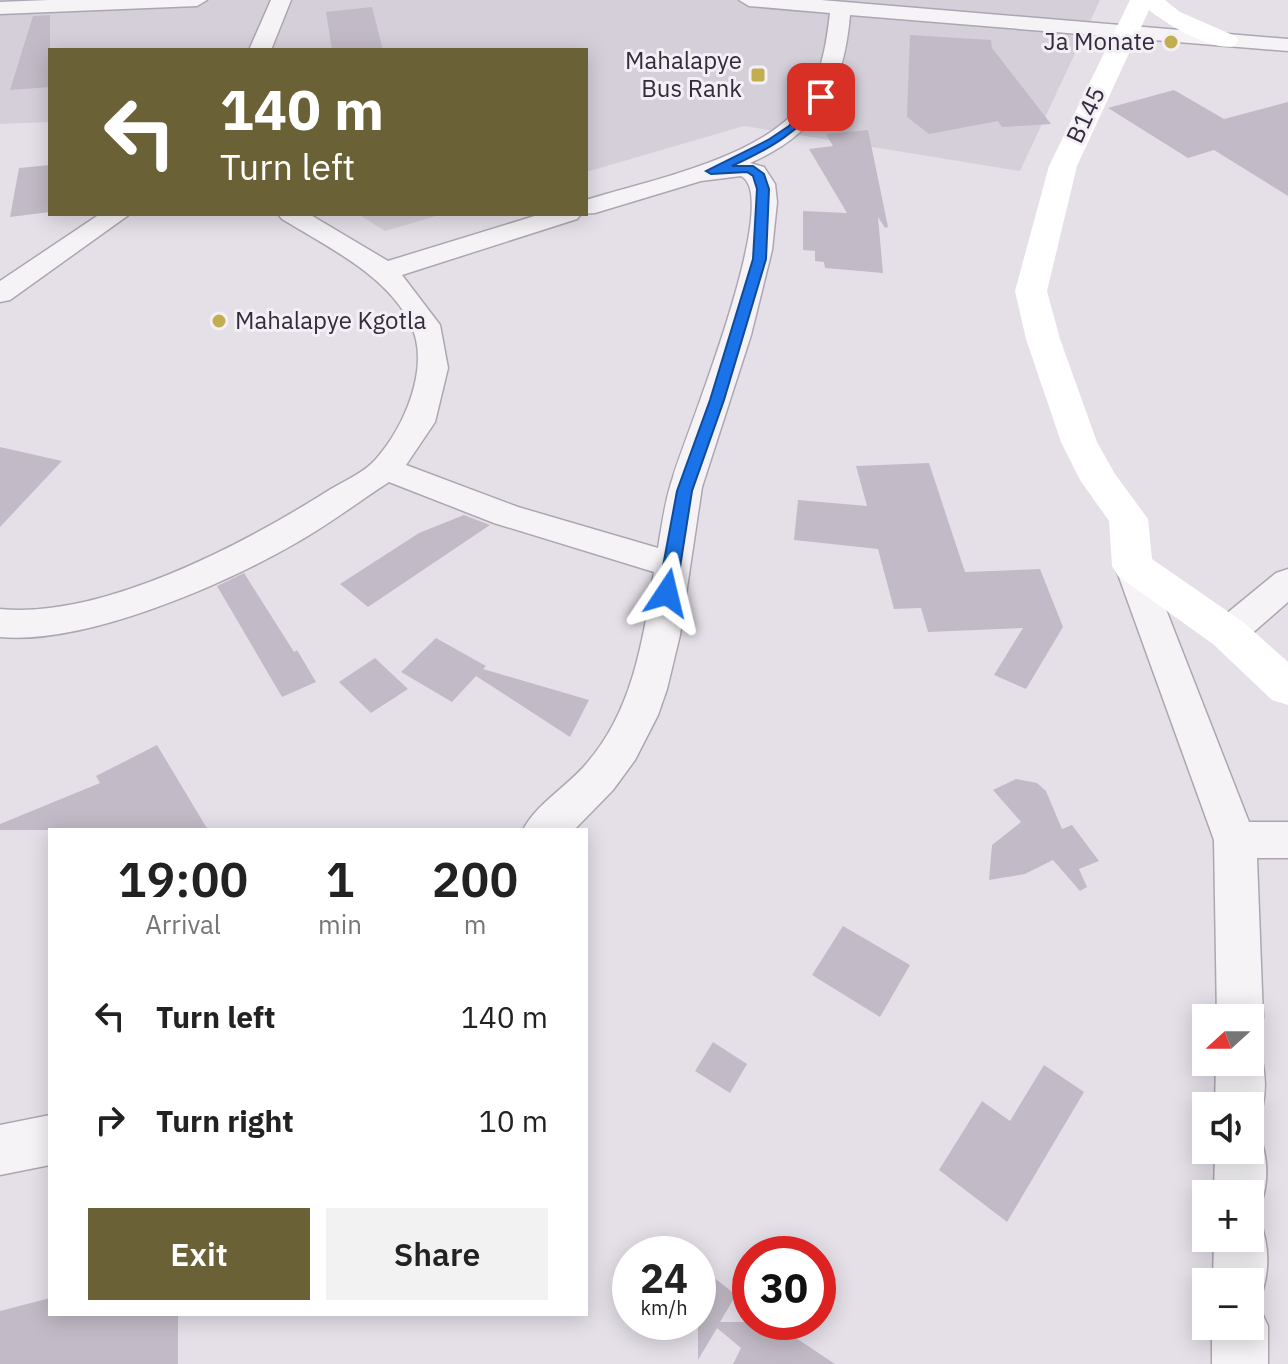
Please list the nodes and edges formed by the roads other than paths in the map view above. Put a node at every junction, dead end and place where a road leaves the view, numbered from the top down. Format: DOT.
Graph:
graph roads {
  1 [pos="197,0"];
  2 [pos="281,0"];
  3 [pos="749,0"];
  4 [pos="1142,0"];
  5 [pos="1150,0"];
  6 [pos="841,8"];
  7 [pos="5,18"];
  8 [pos="1125,32"];
  9 [pos="1226,41"];
  10 [pos="1288,45"];
  11 [pos="261,48"];
  12 [pos="711,171"];
  13 [pos="588,207"];
  14 [pos="114,216"];
  15 [pos="294,216"];
  16 [pos="562,216"];
  17 [pos="385,271"];
  18 [pos="0,294"];
  19 [pos="386,469"];
  20 [pos="672,565"];
  21 [pos="1132,566"];
  22 [pos="1288,582"];
  23 [pos="0,623"];
  24 [pos="1228,633"];
  25 [pos="1288,688"];
  26 [pos="546,828"];
  27 [pos="1235,840"];
  28 [pos="1288,840"];
  29 [pos="1240,1004"];
  30 [pos="48,1140"];
  31 [pos="0,1150"];
  32 [pos="1240,1340"];
  33 [pos="1240,1364"];
  1 -- 7 [label="street"];
  2 -- 11 [label="street"];
  3 -- 6 [label="street"];
  4 -- 8 [label="main road, B145 / B145"];
  5 -- 9 [label="main road"];
  6 -- 8 [label="street"];
  6 -- 12 [label="street"];
  8 -- 9 [label="street"];
  8 -- 21 [label="main road, B145 / B145"];
  9 -- 10 [label="street"];
  12 -- 13 [label="street"];
  12 -- 20 [label="street"];
  14 -- 18 [label="street"];
  15 -- 17 [label="street"];
  16 -- 17 [label="street"];
  17 -- 19 [label="street"];
  19 -- 20 [label="street"];
  19 -- 23 [label="street"];
  20 -- 26 [label="street"];
  21 -- 24 [label="main road"];
  21 -- 27 [label="street"];
  22 -- 24 [label="street"];
  24 -- 25 [label="main road"];
  27 -- 28 [label="street"];
  27 -- 29 [label="street"];
  30 -- 31 [label="street"];
  32 -- 33 [label="street"];
}
